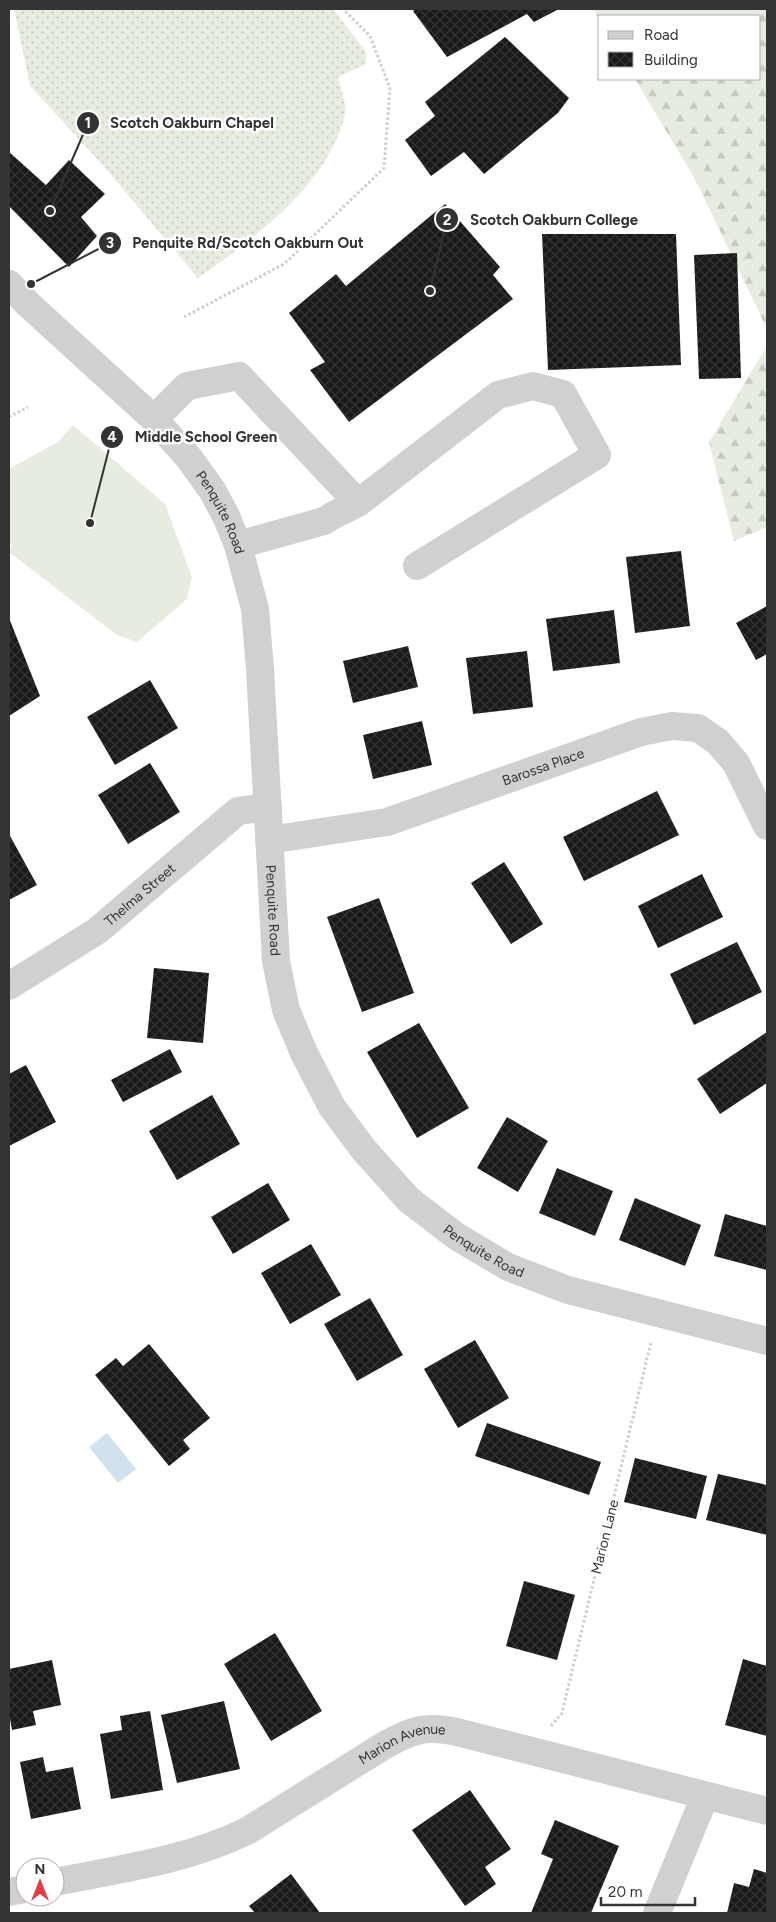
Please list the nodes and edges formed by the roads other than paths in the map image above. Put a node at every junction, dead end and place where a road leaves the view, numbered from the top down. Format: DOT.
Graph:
graph roads {
  1 [pos="9,284"];
  2 [pos="154,419"];
  3 [pos="358,503"];
  4 [pos="238,545"];
  5 [pos="417,566"];
  6 [pos="268,808"];
  7 [pos="767,826"];
  8 [pos="270,840"];
  9 [pos="9,986"];
  10 [pos="767,1341"];
  11 [pos="705,1796"];
  12 [pos="767,1811"];
  13 [pos="65,1880"];
  14 [pos="657,1913"];
  1 -- 2 [label="street, Penquite Road"];
  2 -- 3 [label="street"];
  2 -- 4 [label="street, Penquite Road"];
  3 -- 4 [label="street"];
  3 -- 5 [label="street"];
  4 -- 6 [label="street, Penquite Road"];
  6 -- 8 [label="street, Penquite Road"];
  6 -- 9 [label="street, Thelma Street"];
  7 -- 8 [label="street, Barossa Place"];
  8 -- 10 [label="street, Penquite Road"];
  11 -- 12 [label="street, Marion Avenue"];
  11 -- 13 [label="street, Marion Avenue"];
  11 -- 14 [label="street"];
}
